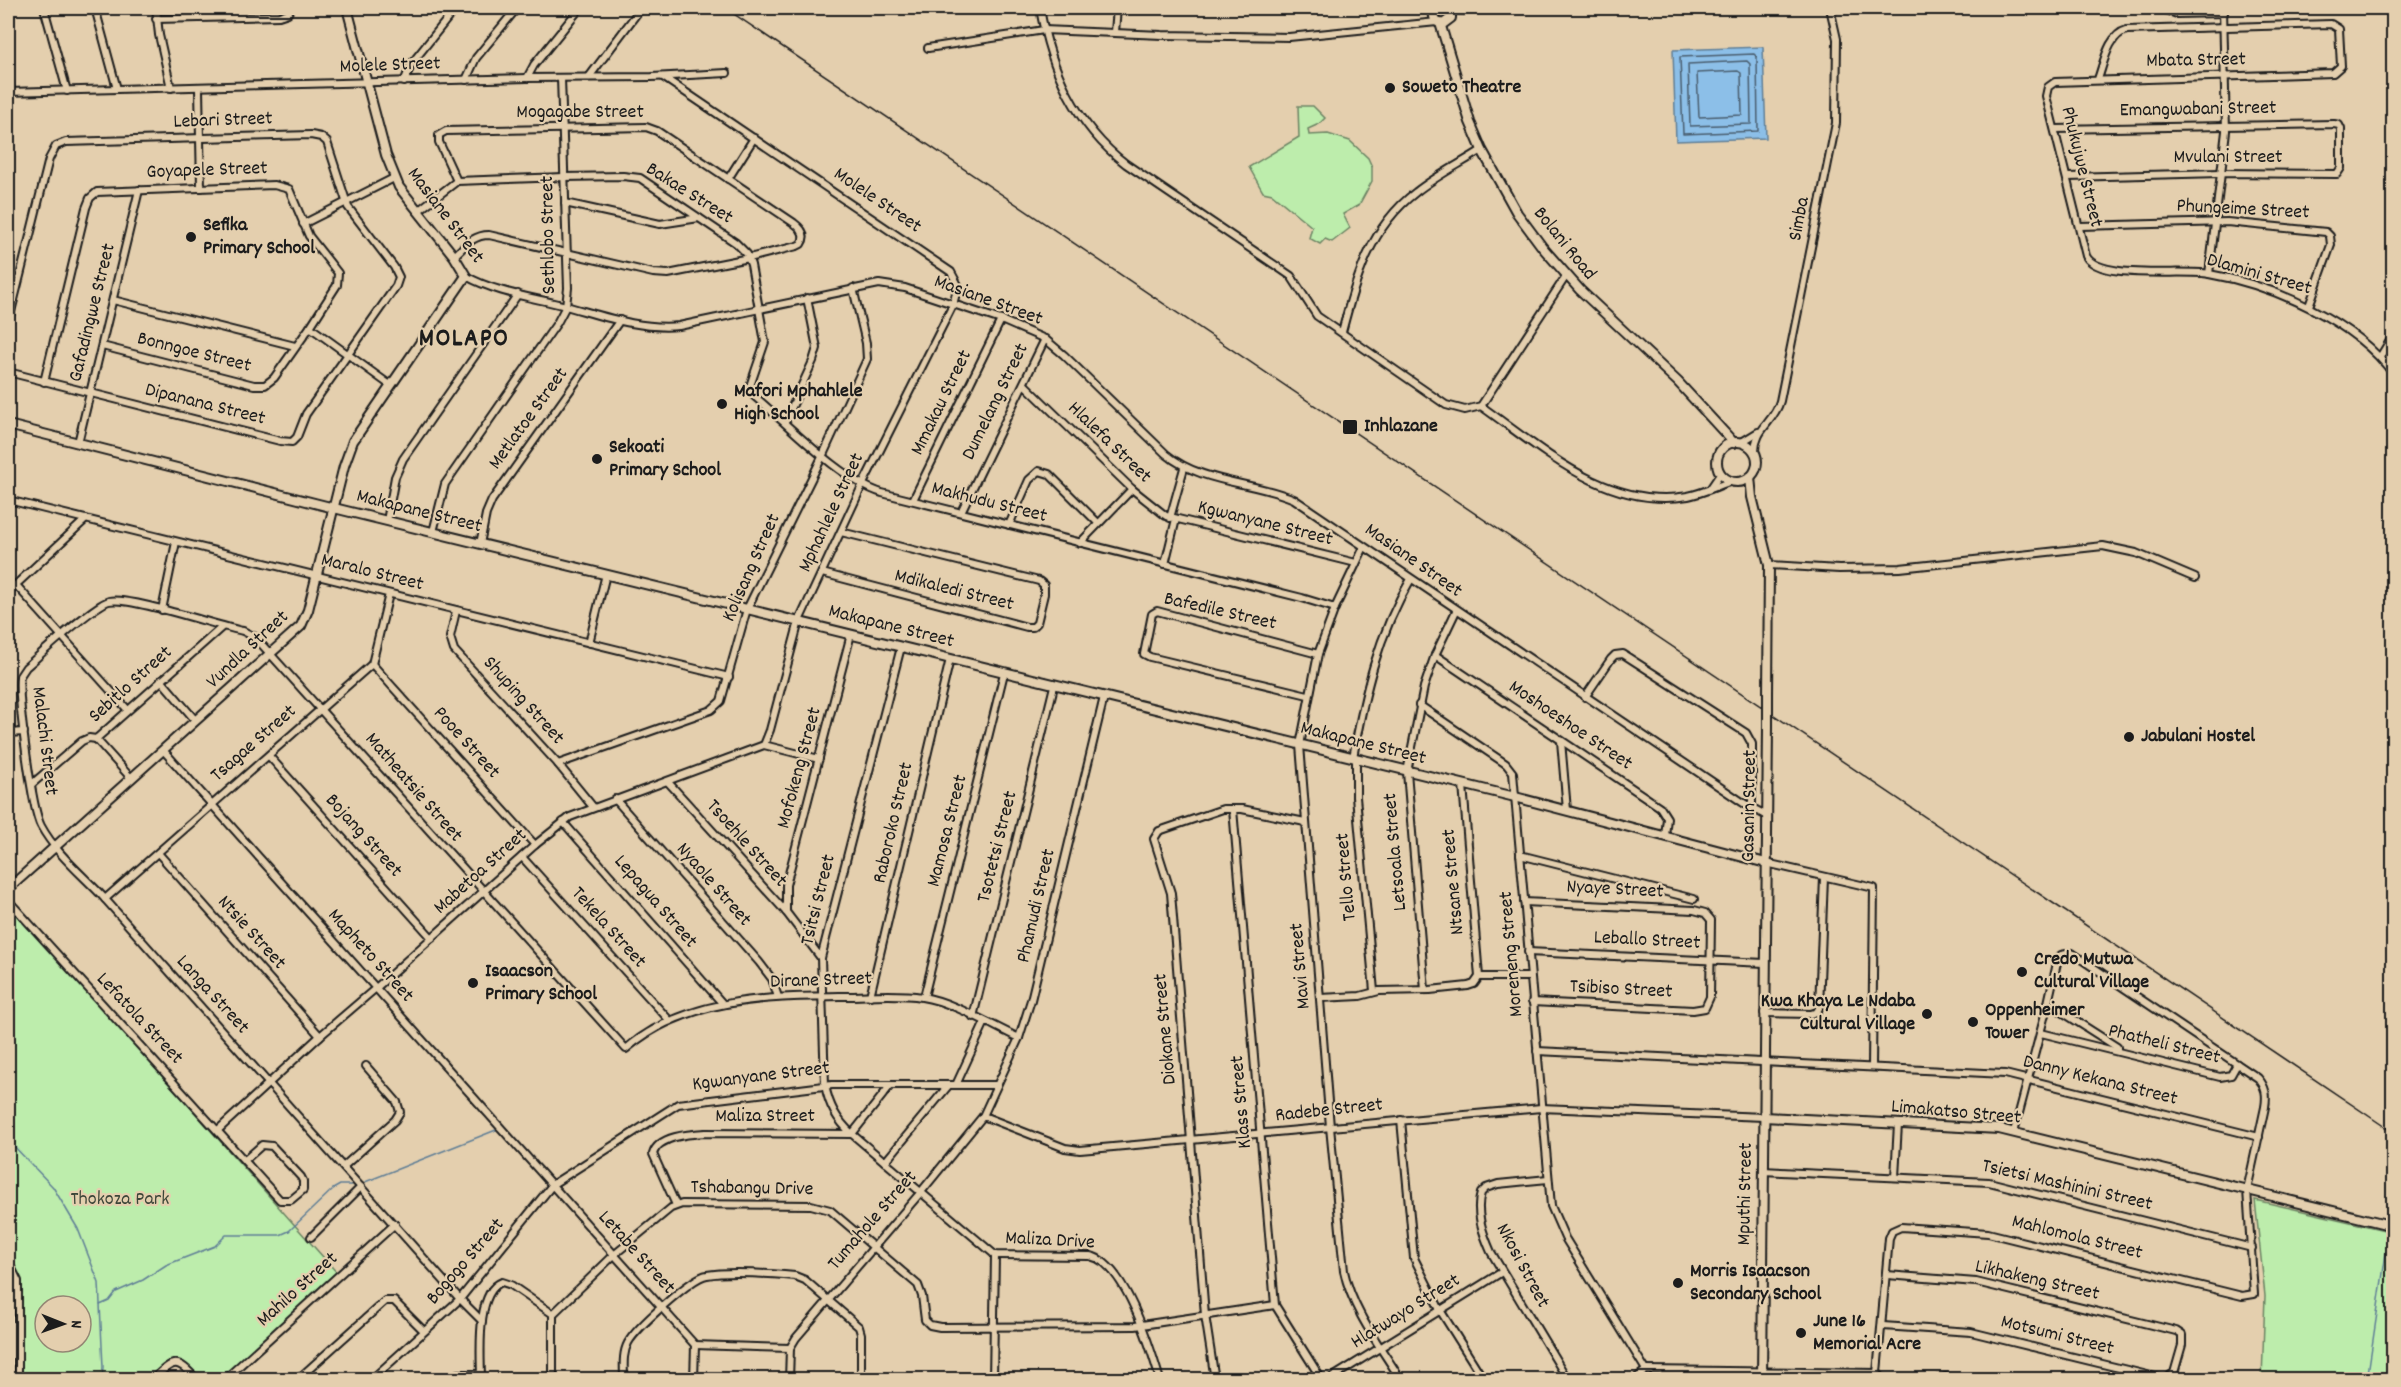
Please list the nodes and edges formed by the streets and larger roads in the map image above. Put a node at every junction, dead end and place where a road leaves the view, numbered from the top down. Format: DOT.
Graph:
graph roads {
  1 [pos="44,8"];
  2 [pos="96,8"];
  3 [pos="156,8"];
  4 [pos="291,8"];
  5 [pos="347,8"];
  6 [pos="456,8"];
  7 [pos="517,8"];
  8 [pos="580,8"];
  9 [pos="641,8"];
  10 [pos="1040,8"];
  11 [pos="1117,8"];
  12 [pos="1488,8"];
  13 [pos="1830,8"];
  14 [pos="2160,8"];
  15 [pos="2224,10"];
  16 [pos="1441,14"];
  17 [pos="156,19"];
  18 [pos="2224,27"];
  19 [pos="1044,30"];
  20 [pos="1115,32"];
  21 [pos="927,48"];
  22 [pos="728,73"];
  23 [pos="8,76"];
  24 [pos="663,76"];
  25 [pos="589,77"];
  26 [pos="2225,77"];
  27 [pos="527,78"];
  28 [pos="561,78"];
  29 [pos="2098,79"];
  30 [pos="466,80"];
  31 [pos="404,82"];
  32 [pos="2055,82"];
  33 [pos="366,83"];
  34 [pos="171,88"];
  35 [pos="199,88"];
  36 [pos="117,89"];
  37 [pos="67,91"];
  38 [pos="9,92"];
  39 [pos="8,118"];
  40 [pos="2226,126"];
  41 [pos="2340,126"];
  42 [pos="562,128"];
  43 [pos="2055,129"];
  44 [pos="754,138"];
  45 [pos="200,139"];
  46 [pos="1482,150"];
  47 [pos="2221,173"];
  48 [pos="564,177"];
  49 [pos="2068,177"];
  50 [pos="394,178"];
  51 [pos="728,179"];
  52 [pos="458,181"];
  53 [pos="201,188"];
  54 [pos="139,190"];
  55 [pos="345,202"];
  56 [pos="566,203"];
  57 [pos="418,211"];
  58 [pos="699,219"];
  59 [pos="2215,221"];
  60 [pos="303,224"];
  61 [pos="2080,226"];
  62 [pos="566,252"];
  63 [pos="454,256"];
  64 [pos="749,258"];
  65 [pos="2091,262"];
  66 [pos="2209,274"];
  67 [pos="466,276"];
  68 [pos="1566,276"];
  69 [pos="853,288"];
  70 [pos="518,294"];
  71 [pos="807,298"];
  72 [pos="113,300"];
  73 [pos="953,304"];
  74 [pos="566,306"];
  75 [pos="2309,306"];
  76 [pos="759,308"];
  77 [pos="620,320"];
  78 [pos="1001,320"];
  79 [pos="8,324"];
  80 [pos="310,327"];
  81 [pos="1342,332"];
  82 [pos="2394,334"];
  83 [pos="1045,339"];
  84 [pos="102,346"];
  85 [pos="295,346"];
  86 [pos="349,354"];
  87 [pos="2380,357"];
  88 [pos="8,372"];
  89 [pos="2394,375"];
  90 [pos="44,382"];
  91 [pos="1024,384"];
  92 [pos="390,385"];
  93 [pos="90,393"];
  94 [pos="1481,406"];
  95 [pos="785,422"];
  96 [pos="8,425"];
  97 [pos="1717,426"];
  98 [pos="1761,430"];
  99 [pos="1737,442"];
  100 [pos="78,443"];
  101 [pos="1724,447"];
  102 [pos="1755,453"];
  103 [pos="823,455"];
  104 [pos="1184,468"];
  105 [pos="1721,473"];
  106 [pos="1750,477"];
  107 [pos="1736,482"];
  108 [pos="862,486"];
  109 [pos="1132,489"];
  110 [pos="1710,490"];
  111 [pos="1752,497"];
  112 [pos="8,500"];
  113 [pos="912,500"];
  114 [pos="334,508"];
  115 [pos="962,512"];
  116 [pos="86,519"];
  117 [pos="1173,519"];
  118 [pos="387,521"];
  119 [pos="1098,523"];
  120 [pos="1009,525"];
  121 [pos="433,532"];
  122 [pos="841,532"];
  123 [pos="176,542"];
  124 [pos="1080,543"];
  125 [pos="480,544"];
  126 [pos="1364,547"];
  127 [pos="1356,563"];
  128 [pos="1165,564"];
  129 [pos="1769,565"];
  130 [pos="822,573"];
  131 [pos="606,574"];
  132 [pos="318,576"];
  133 [pos="2195,578"];
  134 [pos="1412,579"];
  135 [pos="16,585"];
  136 [pos="8,592"];
  137 [pos="389,594"];
  138 [pos="1335,608"];
  139 [pos="747,609"];
  140 [pos="162,610"];
  141 [pos="1456,610"];
  142 [pos="456,611"];
  143 [pos="799,621"];
  144 [pos="222,627"];
  145 [pos="851,634"];
  146 [pos="62,637"];
  147 [pos="590,643"];
  148 [pos="901,647"];
  149 [pos="1318,654"];
  150 [pos="271,655"];
  151 [pos="1435,655"];
  152 [pos="950,659"];
  153 [pos="372,664"];
  154 [pos="1004,673"];
  155 [pos="729,677"];
  156 [pos="160,680"];
  157 [pos="1054,686"];
  158 [pos="1308,695"];
  159 [pos="1104,697"];
  160 [pos="1585,697"];
  161 [pos="1419,705"];
  162 [pos="320,708"];
  163 [pos="127,709"];
  164 [pos="196,721"];
  165 [pos="24,732"];
  166 [pos="8,733"];
  167 [pos="96,739"];
  168 [pos="1561,741"];
  169 [pos="764,745"];
  170 [pos="1300,745"];
  171 [pos="163,750"];
  172 [pos="269,756"];
  173 [pos="1354,758"];
  174 [pos="819,759"];
  175 [pos="558,764"];
  176 [pos="1407,772"];
  177 [pos="131,778"];
  178 [pos="668,782"];
  179 [pos="32,784"];
  180 [pos="1463,785"];
  181 [pos="1515,797"];
  182 [pos="615,799"];
  183 [pos="212,803"];
  184 [pos="593,807"];
  185 [pos="1752,808"];
  186 [pos="1233,809"];
  187 [pos="1567,810"];
  188 [pos="1767,816"];
  189 [pos="563,822"];
  190 [pos="1305,822"];
  191 [pos="1665,836"];
  192 [pos="535,845"];
  193 [pos="55,846"];
  194 [pos="158,853"];
  195 [pos="1520,855"];
  196 [pos="522,857"];
  197 [pos="1766,863"];
  198 [pos="1824,877"];
  199 [pos="8,889"];
  200 [pos="483,892"];
  201 [pos="1676,894"];
  202 [pos="105,899"];
  203 [pos="1694,899"];
  204 [pos="8,900"];
  205 [pos="1524,902"];
  206 [pos="1680,909"];
  207 [pos="786,912"];
  208 [pos="432,938"];
  209 [pos="1528,952"];
  210 [pos="821,958"];
  211 [pos="1710,960"];
  212 [pos="1765,963"];
  213 [pos="1479,977"];
  214 [pos="1530,977"];
  215 [pos="1424,981"];
  216 [pos="376,988"];
  217 [pos="1411,989"];
  218 [pos="1425,990"];
  219 [pos="1374,991"];
  220 [pos="823,996"];
  221 [pos="870,996"];
  222 [pos="924,997"];
  223 [pos="778,998"];
  224 [pos="1320,998"];
  225 [pos="1532,1002"];
  226 [pos="722,1003"];
  227 [pos="2048,1003"];
  228 [pos="1764,1013"];
  229 [pos="973,1017"];
  230 [pos="670,1022"];
  231 [pos="985,1022"];
  232 [pos="2041,1033"];
  233 [pos="320,1036"];
  234 [pos="1019,1038"];
  235 [pos="626,1049"];
  236 [pos="2117,1051"];
  237 [pos="1537,1052"];
  238 [pos="1763,1063"];
  239 [pos="2237,1064"];
  240 [pos="366,1066"];
  241 [pos="1872,1067"];
  242 [pos="2028,1079"];
  243 [pos="268,1083"];
  244 [pos="825,1085"];
  245 [pos="952,1085"];
  246 [pos="997,1085"];
  247 [pos="890,1086"];
  248 [pos="1541,1108"];
  249 [pos="983,1116"];
  250 [pos="1764,1118"];
  251 [pos="1401,1120"];
  252 [pos="1899,1124"];
  253 [pos="1330,1127"];
  254 [pos="218,1130"];
  255 [pos="2014,1132"];
  256 [pos="852,1134"];
  257 [pos="1262,1134"];
  258 [pos="2259,1137"];
  259 [pos="1191,1140"];
  260 [pos="245,1160"];
  261 [pos="885,1162"];
  262 [pos="344,1166"];
  263 [pos="1763,1170"];
  264 [pos="1895,1177"];
  265 [pos="1548,1179"];
  266 [pos="553,1184"];
  267 [pos="362,1187"];
  268 [pos="2247,1190"];
  269 [pos="921,1192"];
  270 [pos="676,1205"];
  271 [pos="394,1224"];
  272 [pos="2392,1226"];
  273 [pos="311,1237"];
  274 [pos="873,1245"];
  275 [pos="2252,1248"];
  276 [pos="615,1254"];
  277 [pos="995,1255"];
  278 [pos="8,1261"];
  279 [pos="1502,1272"];
  280 [pos="1887,1275"];
  281 [pos="828,1298"];
  282 [pos="460,1299"];
  283 [pos="1275,1305"];
  284 [pos="662,1307"];
  285 [pos="1440,1310"];
  286 [pos="553,1314"];
  287 [pos="1205,1315"];
  288 [pos="482,1321"];
  289 [pos="1142,1325"];
  290 [pos="1883,1326"];
  291 [pos="994,1327"];
  292 [pos="424,1331"];
  293 [pos="2176,1331"];
  294 [pos="695,1345"];
  295 [pos="790,1348"];
  296 [pos="1381,1348"];
  297 [pos="1646,1370"];
  298 [pos="1877,1373"];
  299 [pos="8,1374"];
  300 [pos="1762,1376"];
  301 [pos="481,1377"];
  302 [pos="12,1380"];
  303 [pos="18,1380"];
  304 [pos="152,1380"];
  305 [pos="197,1380"];
  306 [pos="224,1380"];
  307 [pos="297,1380"];
  308 [pos="371,1380"];
  309 [pos="446,1380"];
  310 [pos="553,1380"];
  311 [pos="624,1380"];
  312 [pos="694,1380"];
  313 [pos="789,1380"];
  314 [pos="861,1380"];
  315 [pos="993,1380"];
  316 [pos="1160,1380"];
  317 [pos="1215,1380"];
  318 [pos="1322,1380"];
  319 [pos="1328,1380"];
  320 [pos="1401,1380"];
  321 [pos="1484,1380"];
  322 [pos="1568,1380"];
  323 [pos="1634,1380"];
  324 [pos="1884,1380"];
  325 [pos="1936,1380"];
  326 [pos="1959,1380"];
  1 -- 37 [label="street"];
  2 -- 36 [label="street"];
  3 -- 17 [label="street"];
  4 -- 17 [label="street"];
  5 -- 33 [label="street, Masiane Street"];
  6 -- 31 [label="street"];
  7 -- 30 [label="street"];
  8 -- 27 [label="street"];
  9 -- 25 [label="street"];
  10 -- 19 [label="street"];
  11 -- 20 [label="street"];
  12 -- 16 [label="street"];
  13 -- 98 [label="street, Simba"];
  14 -- 15 [label="street"];
  15 -- 18 [label="street"];
  16 -- 20 [label="street"];
  16 -- 46 [label="street, Bolani Road"];
  17 -- 34 [label="street"];
  18 -- 26 [label="street"];
  18 -- 26 [label="street, Mbata Street"];
  18 -- 29 [label="street"];
  19 -- 20 [label="street"];
  19 -- 21 [label="street"];
  19 -- 81 [label="street"];
  22 -- 24 [label="street"];
  23 -- 38 [label="street"];
  24 -- 25 [label="street, Molele Street"];
  24 -- 44 [label="street, Molele Street"];
  25 -- 28 [label="street, Molele Street"];
  26 -- 29 [label="street, Mbata Street"];
  26 -- 40 [label="street"];
  27 -- 28 [label="street, Molele Street"];
  27 -- 30 [label="street, Molele Street"];
  28 -- 42 [label="street, Sethlobo Street"];
  29 -- 32 [label="street, Mbata Street"];
  30 -- 31 [label="street, Molele Street"];
  31 -- 33 [label="street, Molele Street"];
  32 -- 43 [label="street, Phukujwe Street"];
  33 -- 35 [label="street, Molele Street"];
  33 -- 50 [label="street, Masiane Street"];
  34 -- 35 [label="street, Molele Street"];
  34 -- 36 [label="street, Molele Street"];
  35 -- 45 [label="street"];
  36 -- 37 [label="street, Molele Street"];
  37 -- 38 [label="street, Molele Street"];
  38 -- 39 [label="street"];
  40 -- 41 [label="street, Emangwabani Street"];
  40 -- 43 [label="street, Emangwabani Street"];
  40 -- 47 [label="street"];
  41 -- 47 [label="street, Mvulani Street"];
  42 -- 48 [label="street, Sethlobo Street"];
  42 -- 51 [label="street, Mogagabe Street"];
  42 -- 52 [label="street, Mogagabe Street"];
  43 -- 49 [label="street, Phukujwe Street"];
  44 -- 51 [label="street"];
  44 -- 73 [label="street, Molele Street"];
  45 -- 53 [label="street"];
  45 -- 55 [label="street, Lebari Street"];
  45 -- 79 [label="street, Lebari Street"];
  46 -- 68 [label="street, Bolani Road"];
  46 -- 81 [label="street"];
  47 -- 49 [label="street, Mvulani Street"];
  47 -- 59 [label="street"];
  48 -- 52 [label="street, Bakae Street"];
  48 -- 56 [label="street, Sethlobo Street"];
  48 -- 58 [label="street, Bakae Street"];
  49 -- 61 [label="street, Phukujwe Street"];
  50 -- 55 [label="street"];
  50 -- 57 [label="street, Masiane Street"];
  51 -- 64 [label="street, Mogagabe Street"];
  52 -- 57 [label="street"];
  53 -- 54 [label="street, Goyapele Street"];
  53 -- 60 [label="street, Goyapele Street"];
  54 -- 72 [label="street, Gafadingwe Street"];
  54 -- 90 [label="street, Goyapele Street"];
  55 -- 60 [label="street"];
  55 -- 86 [label="street, Lebari Street"];
  56 -- 58 [label="street"];
  56 -- 62 [label="street, Sethlobo Street"];
  57 -- 63 [label="street, Masiane Street"];
  58 -- 64 [label="street, Bakae Street"];
  59 -- 61 [label="street, Phungeime Street"];
  59 -- 66 [label="street"];
  59 -- 75 [label="street, Phungeime Street"];
  60 -- 80 [label="street, Goyapele Street"];
  61 -- 65 [label="street, Phukujwe Street"];
  62 -- 63 [label="street"];
  62 -- 64 [label="street"];
  62 -- 74 [label="street, Sethlobo Street"];
  63 -- 67 [label="street, Masiane Street"];
  64 -- 76 [label="street"];
  65 -- 66 [label="street, Dlamini Street"];
  66 -- 75 [label="street, Dlamini Street"];
  67 -- 70 [label="street, Masiane Street"];
  67 -- 92 [label="street, Vundla Street"];
  68 -- 94 [label="street"];
  68 -- 97 [label="street, Bolani Road"];
  69 -- 71 [label="street, Masiane Street"];
  69 -- 73 [label="street, Masiane Street"];
  69 -- 103 [label="street, Kolisang Street"];
  70 -- 74 [label="street, Masiane Street"];
  70 -- 118 [label="street"];
  71 -- 76 [label="street, Masiane Street"];
  71 -- 95 [label="street"];
  72 -- 84 [label="street, Gafadingwe Street"];
  72 -- 85 [label="street"];
  73 -- 78 [label="street, Masiane Street"];
  73 -- 108 [label="street, Mphahlele Street"];
  74 -- 77 [label="street, Masiane Street"];
  74 -- 121 [label="street, Sethlobo Street"];
  75 -- 87 [label="street, Dlamini Street"];
  76 -- 77 [label="street, Masiane Street"];
  76 -- 95 [label="street, Makhudu Street"];
  77 -- 125 [label="street, Metlatoe Street"];
  78 -- 83 [label="street, Masiane Street"];
  78 -- 113 [label="street, Mmakau Street"];
  80 -- 85 [label="street, Goyapele Street"];
  80 -- 86 [label="street"];
  81 -- 94 [label="street"];
  82 -- 87 [label="street"];
  83 -- 91 [label="street, Dumelang Street"];
  83 -- 104 [label="street, Masiane Street"];
  84 -- 85 [label="street, Bonngoe Street"];
  84 -- 93 [label="street, Gafadingwe Street"];
  86 -- 92 [label="street"];
  86 -- 93 [label="street, Dipanana Street"];
  87 -- 89 [label="street, Dlamini Street"];
  88 -- 90 [label="street, Dipanana Street"];
  90 -- 93 [label="street, Dipanana Street"];
  91 -- 109 [label="street, Hlalefa Street"];
  91 -- 115 [label="street, Dumelang Street"];
  92 -- 114 [label="street, Vundla Street"];
  93 -- 100 [label="street, Gafadingwe Street"];
  94 -- 110 [label="street"];
  95 -- 103 [label="street, Makhudu Street"];
  96 -- 100 [label="street, Makapane Street"];
  97 -- 99 [label="street, Bolani Road"];
  97 -- 101 [label="street, Bolani Road"];
  98 -- 99 [label="street"];
  98 -- 102 [label="street"];
  99 -- 101 [label="street"];
  99 -- 102 [label="street"];
  100 -- 114 [label="street, Makapane Street"];
  101 -- 105 [label="street"];
  102 -- 106 [label="street"];
  103 -- 108 [label="street, Makhudu Street"];
  103 -- 139 [label="street, Kolisang Street"];
  104 -- 117 [label="street"];
  104 -- 126 [label="street, Masiane Street"];
  105 -- 107 [label="street"];
  105 -- 110 [label="street"];
  106 -- 107 [label="street"];
  106 -- 111 [label="street, Gasanin Street"];
  107 -- 110 [label="street"];
  107 -- 111 [label="street, Gasanin Street"];
  108 -- 113 [label="street, Makhudu Street"];
  108 -- 122 [label="street, Mphahlele Street"];
  109 -- 117 [label="street, Hlalefa Street"];
  109 -- 119 [label="street"];
  111 -- 129 [label="street, Gasanin Street"];
  112 -- 116 [label="street, Maralo Street"];
  113 -- 115 [label="street, Makhudu Street"];
  114 -- 118 [label="street, Makapane Street"];
  114 -- 132 [label="street, Vundla Street"];
  115 -- 120 [label="street, Makhudu Street"];
  116 -- 123 [label="street, Maralo Street"];
  116 -- 135 [label="street"];
  117 -- 127 [label="street, Kgwanyane Street"];
  117 -- 128 [label="street, Kgwanyane Street"];
  118 -- 121 [label="street, Makapane Street"];
  119 -- 120 [label="street"];
  119 -- 124 [label="street"];
  120 -- 124 [label="street, Makhudu Street"];
  121 -- 125 [label="street, Makapane Street"];
  122 -- 130 [label="street, Mphahlele Street"];
  122 -- 130 [label="street, Mdikaledi Street"];
  123 -- 132 [label="street, Maralo Street"];
  123 -- 140 [label="street"];
  124 -- 128 [label="street, Makhudu Street"];
  125 -- 131 [label="street, Makapane Street"];
  126 -- 127 [label="street, Mavi Street"];
  126 -- 134 [label="street, Masiane Street"];
  127 -- 138 [label="street, Mavi Street"];
  128 -- 138 [label="street, Makhudu Street"];
  129 -- 133 [label="street"];
  129 -- 188 [label="street, Gasanin Street, bridge"];
  130 -- 143 [label="street, Mphahlele Street"];
  131 -- 139 [label="street, Makapane Street"];
  131 -- 147 [label="street"];
  132 -- 137 [label="street, Maralo Street"];
  132 -- 150 [label="street, Vundla Street"];
  134 -- 141 [label="street, Masiane Street"];
  134 -- 173 [label="street, Tello Street"];
  135 -- 136 [label="street"];
  135 -- 146 [label="street"];
  137 -- 142 [label="street, Maralo Street"];
  137 -- 153 [label="street"];
  138 -- 149 [label="street, Mavi Street"];
  139 -- 143 [label="street, Makapane Street"];
  139 -- 155 [label="street, Kolisang Street"];
  140 -- 144 [label="street, Malachi Street"];
  140 -- 146 [label="street, Malachi Street"];
  141 -- 151 [label="street, Letsoala Street"];
  141 -- 160 [label="street, Masiane Street"];
  142 -- 147 [label="street, Maralo Street"];
  142 -- 175 [label="street, Shuping Street"];
  143 -- 145 [label="street, Makapane Street"];
  143 -- 169 [label="street, Mphahlele Street"];
  144 -- 150 [label="street, Malachi Street"];
  144 -- 156 [label="street, Sebitlo Street"];
  145 -- 148 [label="street, Makapane Street"];
  145 -- 174 [label="street, Mofokeng Street"];
  146 -- 163 [label="street"];
  146 -- 165 [label="street, Malachi Street"];
  147 -- 155 [label="street, Maralo Street"];
  148 -- 152 [label="street, Makapane Street"];
  148 -- 210 [label="street, Tsitsi Street"];
  149 -- 158 [label="street, Mavi Street"];
  149 -- 158 [label="street, Bafedile Street"];
  150 -- 162 [label="street, Matheatsie Street"];
  150 -- 164 [label="street, Vundla Street"];
  151 -- 161 [label="street, Letsoala Street"];
  151 -- 168 [label="street, Moshoeshoe Street"];
  152 -- 154 [label="street, Makapane Street"];
  152 -- 221 [label="street, Raboroko Street"];
  153 -- 162 [label="street, Tsagae Street"];
  153 -- 192 [label="street, Pooe Street"];
  154 -- 157 [label="street, Makapane Street"];
  154 -- 222 [label="street, Mamosa Street"];
  155 -- 175 [label="street, Kolisang Street"];
  156 -- 163 [label="street, Sebitlo Street"];
  156 -- 164 [label="street"];
  157 -- 159 [label="street, Makapane Street"];
  157 -- 229 [label="street, Tsotetsi Street"];
  158 -- 170 [label="street, Mavi Street"];
  159 -- 170 [label="street, Makapane Street"];
  159 -- 234 [label="street, Phamudi Street"];
  160 -- 185 [label="street, Masiane Street"];
  160 -- 185 [label="street"];
  161 -- 176 [label="street, Letsoala Street"];
  161 -- 181 [label="street, Moreneng Street"];
  162 -- 172 [label="street, Tsagae Street"];
  162 -- 200 [label="street, Matheatsie Street"];
  163 -- 167 [label="street, Sebitlo Street"];
  164 -- 171 [label="street, Vundla Street"];
  165 -- 166 [label="street"];
  165 -- 179 [label="street, Malachi Street"];
  167 -- 177 [label="street"];
  167 -- 179 [label="street, Sebitlo Street"];
  168 -- 187 [label="street"];
  168 -- 191 [label="street, Moshoeshoe Street"];
  169 -- 174 [label="street"];
  169 -- 178 [label="street, Mabetoa Street"];
  170 -- 173 [label="street, Makapane Street"];
  170 -- 190 [label="street, Mavi Street"];
  171 -- 177 [label="street, Vundla Street"];
  171 -- 183 [label="street, Mapheto Street"];
  172 -- 183 [label="street, Tsagae Street"];
  172 -- 208 [label="street, Bojang Street"];
  173 -- 176 [label="street, Makapane Street"];
  173 -- 219 [label="street, Tello Street"];
  174 -- 207 [label="street, Mofokeng Street"];
  175 -- 184 [label="street, Shuping Street"];
  176 -- 180 [label="street, Makapane Street"];
  176 -- 215 [label="street, Letsoala Street"];
  177 -- 193 [label="street, Vundla Street"];
  178 -- 182 [label="street, Mabetoa Street"];
  178 -- 207 [label="street, Tsoehle Street"];
  179 -- 193 [label="street, Malachi Street"];
  180 -- 181 [label="street, Makapane Street"];
  180 -- 213 [label="street, Ntsane Street"];
  181 -- 187 [label="street, Makapane Street"];
  181 -- 195 [label="street, Moreneng Street"];
  182 -- 184 [label="street, Mabetoa Street"];
  182 -- 223 [label="street, Nyaole Street"];
  183 -- 194 [label="street, Tsagae Street"];
  183 -- 216 [label="street, Mapheto Street"];
  184 -- 189 [label="street, Mabetoa Street"];
  185 -- 188 [label="street, Masiane Street"];
  186 -- 190 [label="street, Diokane Street"];
  186 -- 257 [label="street, Klass Street"];
  186 -- 259 [label="street, Diokane Street"];
  187 -- 191 [label="street, Makapane Street"];
  188 -- 197 [label="street, Gasanin Street"];
  189 -- 192 [label="street, Mabetoa Street"];
  189 -- 226 [label="street, Lepagua Street"];
  190 -- 224 [label="street, Mavi Street"];
  191 -- 197 [label="street, Makapane Street"];
  192 -- 196 [label="street, Mabetoa Street"];
  193 -- 199 [label="street, Vundla Street"];
  193 -- 202 [label="street, Langa Street"];
  194 -- 202 [label="street, Tsagae Street"];
  194 -- 233 [label="street, Ntsie Street"];
  195 -- 201 [label="street"];
  195 -- 205 [label="street, Moreneng Street"];
  196 -- 200 [label="street, Mabetoa Street"];
  196 -- 230 [label="street, Tekela Street"];
  197 -- 198 [label="street"];
  197 -- 212 [label="street, Gasanin Street"];
  198 -- 228 [label="street"];
  198 -- 241 [label="street"];
  200 -- 208 [label="street, Mabetoa Street"];
  200 -- 235 [label="street, Matheatsie Street"];
  201 -- 203 [label="street"];
  201 -- 206 [label="street"];
  202 -- 243 [label="street, Langa Street"];
  204 -- 254 [label="street, Lefatola Street"];
  205 -- 206 [label="street, Nyaye Street"];
  205 -- 209 [label="street, Moreneng Street"];
  206 -- 211 [label="street, Nyaye Street"];
  207 -- 210 [label="street, Tsoehle Street"];
  208 -- 216 [label="street, Mabetoa Street"];
  209 -- 211 [label="street, Leballo Street"];
  209 -- 214 [label="street, Moreneng Street"];
  210 -- 220 [label="street, Tsitsi Street"];
  211 -- 212 [label="street, Leballo Street"];
  211 -- 225 [label="street, Tsibiso Street"];
  212 -- 228 [label="street, Gasanin Street"];
  213 -- 214 [label="street"];
  213 -- 218 [label="street"];
  214 -- 225 [label="street, Moreneng Street"];
  215 -- 217 [label="street"];
  215 -- 218 [label="street, Letsoala Street"];
  216 -- 233 [label="street, Mabetoa Street"];
  216 -- 266 [label="street, Mapheto Street"];
  217 -- 218 [label="street"];
  217 -- 219 [label="street"];
  219 -- 224 [label="street"];
  220 -- 221 [label="street, Dirane Street"];
  220 -- 223 [label="street, Dirane Street"];
  220 -- 244 [label="street, Tsitsi Street"];
  221 -- 222 [label="street, Dirane Street"];
  222 -- 229 [label="street, Dirane Street"];
  223 -- 226 [label="street, Dirane Street"];
  224 -- 253 [label="street, Mavi Street"];
  225 -- 237 [label="street, Moreneng Street"];
  226 -- 230 [label="street, Dirane Street"];
  227 -- 232 [label="street"];
  227 -- 236 [label="street"];
  227 -- 239 [label="street"];
  228 -- 238 [label="street, Gasanin Street"];
  229 -- 231 [label="street, Dirane Street"];
  230 -- 235 [label="street, Dirane Street"];
  231 -- 234 [label="street, Dirane Street"];
  231 -- 245 [label="street"];
  232 -- 236 [label="street, Phatheli Street"];
  232 -- 242 [label="street"];
  233 -- 243 [label="street, Mabetoa Street"];
  234 -- 246 [label="street, Phamudi Street"];
  236 -- 239 [label="street, Phatheli Street"];
  237 -- 238 [label="street, Danny Kekana Street"];
  237 -- 248 [label="street, Moreneng Street"];
  238 -- 241 [label="street, Danny Kekana Street"];
  238 -- 250 [label="street, Gasanin Street"];
  239 -- 258 [label="street"];
  240 -- 262 [label="street"];
  241 -- 242 [label="street, Danny Kekana Street"];
  242 -- 255 [label="street"];
  242 -- 258 [label="street, Danny Kekana Street"];
  243 -- 254 [label="street, Mabetoa Street"];
  243 -- 262 [label="street, Langa Street"];
  244 -- 247 [label="street, Kgwanyane Street"];
  244 -- 256 [label="street, Tsitsi Street"];
  244 -- 266 [label="street, Kgwanyane Street"];
  245 -- 246 [label="street, Kgwanyane Street"];
  245 -- 247 [label="street, Kgwanyane Street"];
  245 -- 261 [label="street"];
  246 -- 249 [label="street, Phamudi Street"];
  247 -- 256 [label="street"];
  248 -- 250 [label="street, Limakatso Street"];
  248 -- 251 [label="street, Radebe Street"];
  248 -- 265 [label="street, Moreneng Street"];
  249 -- 259 [label="street, Radebe Street"];
  249 -- 269 [label="street, Tumahole Street"];
  250 -- 252 [label="street, Limakatso Street"];
  250 -- 263 [label="street, Mputhi Street"];
  251 -- 253 [label="street, Radebe Street"];
  251 -- 285 [label="street"];
  252 -- 255 [label="street, Limakatso Street"];
  252 -- 264 [label="street"];
  253 -- 257 [label="street, Radebe Street"];
  253 -- 296 [label="street, Mavi Street"];
  254 -- 260 [label="street, Lefatola Street"];
  255 -- 268 [label="street, Limakatso Street"];
  256 -- 261 [label="street"];
  256 -- 270 [label="street, Maliza Street"];
  257 -- 259 [label="street, Radebe Street"];
  257 -- 283 [label="street, Klass Street"];
  258 -- 268 [label="street"];
  259 -- 287 [label="street, Diokane Street"];
  260 -- 260 [label="street, Lefatola Street"];
  261 -- 269 [label="street"];
  262 -- 267 [label="street, Langa Street"];
  263 -- 264 [label="street, Tsietsi Mashinini Street"];
  263 -- 300 [label="street, Mputhi Street"];
  264 -- 275 [label="street, Tsietsi Mashinini Street"];
  265 -- 279 [label="street, Nkosi Street"];
  265 -- 297 [label="street, Moreneng Street"];
  266 -- 276 [label="street, Letabe Street"];
  266 -- 282 [label="street, Bogogo Street"];
  267 -- 271 [label="street, Langa Street"];
  267 -- 273 [label="street"];
  268 -- 272 [label="street, Limakatso Street"];
  268 -- 275 [label="street"];
  269 -- 274 [label="street, Tumahole Street"];
  269 -- 277 [label="street, Maliza Drive"];
  270 -- 274 [label="street, Tshabangu Drive"];
  270 -- 276 [label="street, Tshabangu Drive"];
  271 -- 282 [label="street, Langa Street"];
  271 -- 306 [label="street, Mahilo Street"];
  274 -- 281 [label="street, Tumahole Street"];
  274 -- 291 [label="street, Tshabangu Drive"];
  275 -- 280 [label="street, Mahlomola Street"];
  276 -- 284 [label="street, Letabe Street"];
  276 -- 286 [label="street, Tshabangu Drive"];
  277 -- 289 [label="street, Maliza Drive"];
  277 -- 291 [label="street"];
  278 -- 303 [label="street"];
  279 -- 285 [label="street, Hlatwayo Street"];
  279 -- 322 [label="street, Nkosi Street"];
  280 -- 290 [label="street"];
  280 -- 293 [label="street, Likhakeng Street"];
  281 -- 284 [label="street"];
  281 -- 295 [label="street, Tumahole Street"];
  281 -- 314 [label="street"];
  282 -- 288 [label="street, Langa Street"];
  282 -- 292 [label="street, Bogogo Street"];
  283 -- 287 [label="street, Tshabangu Drive"];
  283 -- 318 [label="street, Klass Street"];
  284 -- 294 [label="street, Letabe Street"];
  284 -- 311 [label="street"];
  285 -- 296 [label="street, Hlatwayo Street"];
  285 -- 321 [label="street"];
  286 -- 288 [label="street"];
  286 -- 310 [label="street"];
  287 -- 289 [label="street, Tshabangu Drive"];
  287 -- 317 [label="street, Diokane Street"];
  288 -- 301 [label="street"];
  289 -- 291 [label="street, Tshabangu Drive"];
  289 -- 316 [label="street, Maliza Drive"];
  290 -- 293 [label="street, Motsumi Street"];
  290 -- 298 [label="street"];
  291 -- 315 [label="street"];
  292 -- 307 [label="street"];
  292 -- 308 [label="street, Bogogo Street"];
  294 -- 295 [label="street"];
  294 -- 312 [label="street"];
  295 -- 313 [label="street"];
  296 -- 319 [label="street, Hlatwayo Street"];
  296 -- 320 [label="street, Mavi Street"];
  297 -- 300 [label="street"];
  297 -- 323 [label="street"];
  298 -- 300 [label="street"];
  298 -- 324 [label="street"];
  299 -- 302 [label="street"];
  301 -- 309 [label="street"];
  304 -- 305 [label="street"];
  325 -- 326 [label="street"];
}
